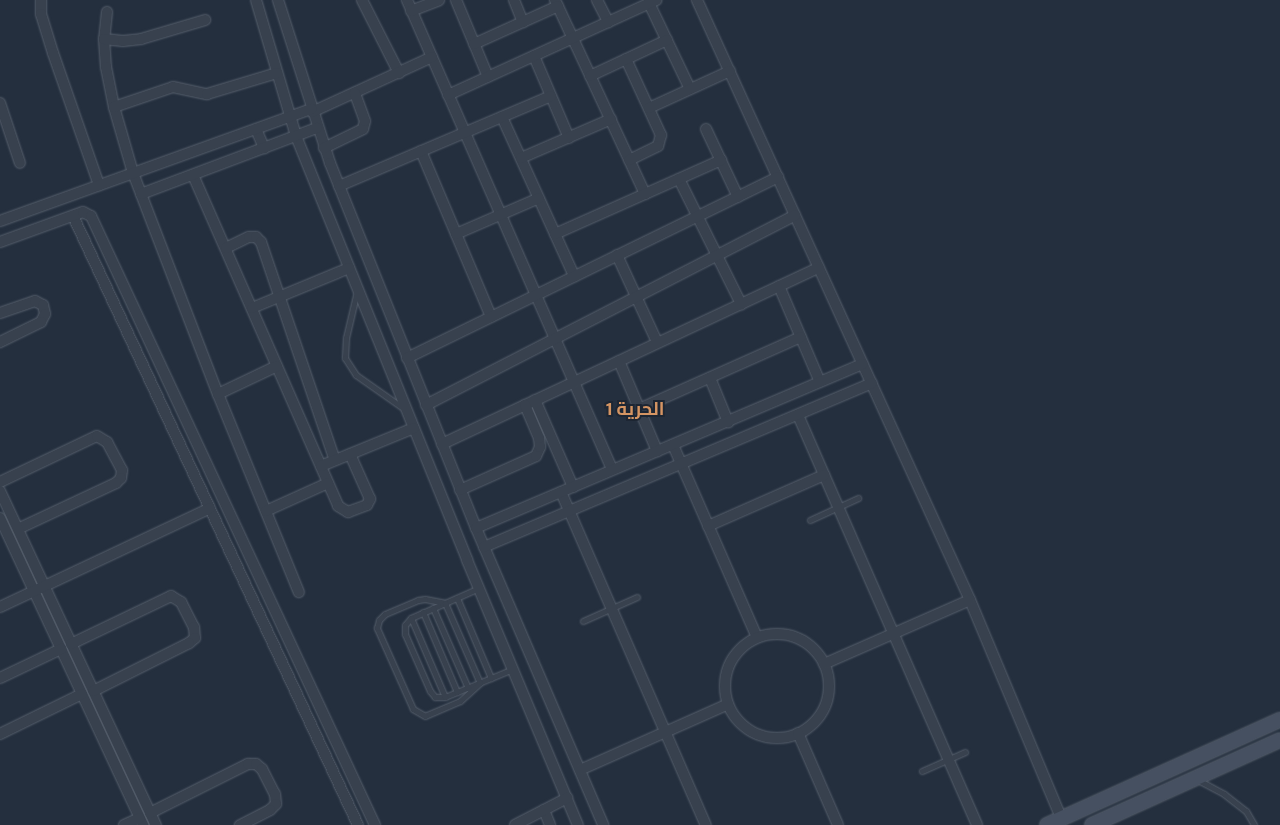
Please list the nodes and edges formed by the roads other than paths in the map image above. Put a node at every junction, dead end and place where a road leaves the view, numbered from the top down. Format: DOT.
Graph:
graph roads {
  1 [pos="41,0"];
  2 [pos="256,0"];
  3 [pos="278,0"];
  4 [pos="362,0"];
  5 [pos="406,0"];
  6 [pos="439,0"];
  7 [pos="456,0"];
  8 [pos="514,0"];
  9 [pos="597,0"];
  10 [pos="697,0"];
  11 [pos="652,2"];
  12 [pos="557,3"];
  13 [pos="411,11"];
  14 [pos="108,12"];
  15 [pos="206,20"];
  16 [pos="523,22"];
  17 [pos="608,22"];
  18 [pos="573,38"];
  19 [pos="104,39"];
  20 [pos="667,40"];
  21 [pos="474,44"];
  22 [pos="534,56"];
  23 [pos="432,57"];
  24 [pos="626,59"];
  25 [pos="730,71"];
  26 [pos="277,73"];
  27 [pos="399,73"];
  28 [pos="590,76"];
  29 [pos="488,77"];
  30 [pos="690,89"];
  31 [pos="355,93"];
  32 [pos="448,95"];
  33 [pos="552,96"];
  34 [pos="0,103"];
  35 [pos="114,107"];
  36 [pos="649,108"];
  37 [pos="312,111"];
  38 [pos="290,116"];
  39 [pos="502,117"];
  40 [pos="611,120"];
  41 [pos="256,128"];
  42 [pos="317,128"];
  43 [pos="706,128"];
  44 [pos="464,132"];
  45 [pos="296,136"];
  46 [pos="569,138"];
  47 [pos="264,148"];
  48 [pos="324,148"];
  49 [pos="421,151"];
  50 [pos="521,158"];
  51 [pos="629,160"];
  52 [pos="721,160"];
  53 [pos="20,164"];
  54 [pos="133,173"];
  55 [pos="193,175"];
  56 [pos="778,177"];
  57 [pos="679,179"];
  58 [pos="99,185"];
  59 [pos="339,186"];
  60 [pos="141,194"];
  61 [pos="645,194"];
  62 [pos="738,197"];
  63 [pos="539,198"];
  64 [pos="500,214"];
  65 [pos="795,215"];
  66 [pos="73,216"];
  67 [pos="698,216"];
  68 [pos="0,221"];
  69 [pos="456,234"];
  70 [pos="555,234"];
  71 [pos="0,242"];
  72 [pos="226,248"];
  73 [pos="617,255"];
  74 [pos="717,256"];
  75 [pos="819,267"];
  76 [pos="349,268"];
  77 [pos="574,276"];
  78 [pos="778,286"];
  79 [pos="357,288"];
  80 [pos="536,294"];
  81 [pos="281,295"];
  82 [pos="636,296"];
  83 [pos="741,304"];
  84 [pos="252,308"];
  85 [pos="0,313"];
  86 [pos="491,317"];
  87 [pos="554,337"];
  88 [pos="801,337"];
  89 [pos="0,342"];
  90 [pos="657,342"];
  91 [pos="407,358"];
  92 [pos="619,361"];
  93 [pos="863,364"];
  94 [pos="277,366"];
  95 [pos="710,378"];
  96 [pos="574,381"];
  97 [pos="820,382"];
  98 [pos="872,384"];
  99 [pos="218,394"];
  100 [pos="536,400"];
  101 [pos="426,405"];
  102 [pos="525,405"];
  103 [pos="639,409"];
  104 [pos="407,410"];
  105 [pos="798,415"];
  106 [pos="728,422"];
  107 [pos="414,428"];
  108 [pos="550,434"];
  109 [pos="539,438"];
  110 [pos="442,444"];
  111 [pos="673,445"];
  112 [pos="657,451"];
  113 [pos="350,454"];
  114 [pos="335,460"];
  115 [pos="681,464"];
  116 [pos="321,466"];
  117 [pos="612,469"];
  118 [pos="824,476"];
  119 [pos="0,482"];
  120 [pos="328,483"];
  121 [pos="573,487"];
  122 [pos="0,490"];
  123 [pos="460,490"];
  124 [pos="561,492"];
  125 [pos="858,498"];
  126 [pos="838,507"];
  127 [pos="210,508"];
  128 [pos="570,511"];
  129 [pos="266,512"];
  130 [pos="0,518"];
  131 [pos="810,520"];
  132 [pos="708,526"];
  133 [pos="476,528"];
  134 [pos="18,529"];
  135 [pos="4,534"];
  136 [pos="484,548"];
  137 [pos="44,586"];
  138 [pos="479,588"];
  139 [pos="35,591"];
  140 [pos="299,592"];
  141 [pos="637,597"];
  142 [pos="456,598"];
  143 [pos="970,600"];
  144 [pos="445,603"];
  145 [pos="0,607"];
  146 [pos="434,608"];
  147 [pos="612,608"];
  148 [pos="423,612"];
  149 [pos="411,618"];
  150 [pos="583,621"];
  151 [pos="893,634"];
  152 [pos="757,638"];
  153 [pos="72,644"];
  154 [pos="61,649"];
  155 [pos="824,664"];
  156 [pos="514,669"];
  157 [pos="0,678"];
  158 [pos="491,678"];
  159 [pos="480,683"];
  160 [pos="468,688"];
  161 [pos="93,690"];
  162 [pos="457,692"];
  163 [pos="82,694"];
  164 [pos="445,697"];
  165 [pos="728,704"];
  166 [pos="1280,720"];
  167 [pos="666,732"];
  168 [pos="798,733"];
  169 [pos="0,734"];
  170 [pos="1280,740"];
  171 [pos="965,752"];
  172 [pos="948,760"];
  173 [pos="580,770"];
  174 [pos="922,771"];
  175 [pos="1196,778"];
  176 [pos="1126,789"];
  177 [pos="567,798"];
  178 [pos="1134,806"];
  179 [pos="544,810"];
  180 [pos="150,813"];
  181 [pos="1061,818"];
  182 [pos="141,821"];
  183 [pos="124,825"];
  184 [pos="156,825"];
  185 [pos="240,825"];
  186 [pos="358,825"];
  187 [pos="375,825"];
  188 [pos="516,825"];
  189 [pos="550,825"];
  190 [pos="578,825"];
  191 [pos="603,825"];
  192 [pos="706,825"];
  193 [pos="838,825"];
  194 [pos="977,825"];
  195 [pos="1046,825"];
  196 [pos="1092,825"];
  197 [pos="1254,825"];
  1 -- 58 [label="street"];
  2 -- 26 [label="street"];
  3 -- 37 [label="street"];
  4 -- 27 [label="street"];
  5 -- 13 [label="street"];
  6 -- 13 [label="street"];
  7 -- 21 [label="street"];
  8 -- 16 [label="street"];
  9 -- 17 [label="street"];
  10 -- 25 [label="street"];
  11 -- 17 [label="street"];
  11 -- 20 [label="street"];
  12 -- 16 [label="street"];
  12 -- 18 [label="street"];
  13 -- 23 [label="street"];
  14 -- 19 [label="street"];
  15 -- 19 [label="street"];
  16 -- 21 [label="street"];
  17 -- 18 [label="street"];
  18 -- 22 [label="street"];
  18 -- 28 [label="street"];
  19 -- 35 [label="street"];
  20 -- 24 [label="street"];
  20 -- 30 [label="street"];
  21 -- 29 [label="street"];
  22 -- 29 [label="street"];
  22 -- 33 [label="street"];
  23 -- 27 [label="street"];
  23 -- 32 [label="street"];
  24 -- 28 [label="street"];
  24 -- 36 [label="street"];
  25 -- 30 [label="street"];
  25 -- 56 [label="street"];
  26 -- 35 [label="street"];
  26 -- 38 [label="street"];
  27 -- 31 [label="street"];
  28 -- 40 [label="street"];
  29 -- 32 [label="street"];
  30 -- 36 [label="street"];
  31 -- 37 [label="street"];
  31 -- 48 [label="street"];
  32 -- 44 [label="street"];
  33 -- 39 [label="street"];
  33 -- 46 [label="street"];
  34 -- 53 [label="street"];
  35 -- 54 [label="street"];
  36 -- 51 [label="street"];
  37 -- 38 [label="street"];
  37 -- 42 [label="street"];
  38 -- 41 [label="street"];
  38 -- 45 [label="street"];
  39 -- 44 [label="street"];
  39 -- 50 [label="street"];
  40 -- 46 [label="street"];
  40 -- 51 [label="street"];
  41 -- 47 [label="street"];
  41 -- 54 [label="street"];
  42 -- 45 [label="street"];
  42 -- 48 [label="street"];
  43 -- 52 [label="street"];
  44 -- 49 [label="street"];
  44 -- 64 [label="street"];
  45 -- 47 [label="street"];
  45 -- 76 [label="street"];
  46 -- 50 [label="street"];
  47 -- 55 [label="street"];
  48 -- 59 [label="street"];
  49 -- 59 [label="street"];
  49 -- 69 [label="street"];
  50 -- 63 [label="street"];
  51 -- 61 [label="street"];
  52 -- 57 [label="street"];
  52 -- 62 [label="street"];
  54 -- 58 [label="street"];
  54 -- 60 [label="street"];
  55 -- 60 [label="street"];
  55 -- 72 [label="street"];
  56 -- 62 [label="street"];
  56 -- 65 [label="street"];
  57 -- 61 [label="street"];
  57 -- 67 [label="street"];
  58 -- 68 [label="street"];
  59 -- 91 [label="street"];
  60 -- 99 [label="street"];
  61 -- 70 [label="street"];
  62 -- 67 [label="street"];
  63 -- 64 [label="street"];
  63 -- 70 [label="street"];
  64 -- 69 [label="street"];
  64 -- 80 [label="street"];
  65 -- 74 [label="street"];
  65 -- 75 [label="street"];
  66 -- 71 [label="street"];
  66 -- 127 [label="street"];
  66 -- 187 [label="street"];
  67 -- 73 [label="street"];
  67 -- 74 [label="street"];
  69 -- 86 [label="street"];
  70 -- 77 [label="street"];
  72 -- 81 [label="street"];
  72 -- 84 [label="street"];
  73 -- 77 [label="street"];
  73 -- 82 [label="street"];
  74 -- 82 [label="street"];
  74 -- 83 [label="street"];
  75 -- 78 [label="street"];
  75 -- 93 [label="street"];
  76 -- 79 [label="street"];
  76 -- 81 [label="street"];
  77 -- 80 [label="street"];
  78 -- 83 [label="street"];
  78 -- 88 [label="street"];
  79 -- 104 [label="street"];
  79 -- 104 [label="lane"];
  80 -- 86 [label="street"];
  80 -- 87 [label="street"];
  81 -- 84 [label="street"];
  81 -- 114 [label="street"];
  82 -- 87 [label="street"];
  82 -- 90 [label="street"];
  83 -- 90 [label="street"];
  84 -- 94 [label="street"];
  85 -- 89 [label="street"];
  86 -- 91 [label="street"];
  87 -- 96 [label="street"];
  87 -- 101 [label="street"];
  88 -- 95 [label="street"];
  88 -- 97 [label="street"];
  90 -- 92 [label="street"];
  91 -- 101 [label="street"];
  92 -- 96 [label="street"];
  92 -- 103 [label="street"];
  93 -- 97 [label="street"];
  93 -- 98 [label="street"];
  94 -- 99 [label="street"];
  94 -- 116 [label="street"];
  95 -- 103 [label="street"];
  95 -- 106 [label="street"];
  96 -- 100 [label="street"];
  96 -- 117 [label="street"];
  97 -- 106 [label="street"];
  98 -- 105 [label="street"];
  98 -- 143 [label="street"];
  99 -- 129 [label="street"];
  100 -- 102 [label="street"];
  100 -- 108 [label="street"];
  101 -- 110 [label="street"];
  102 -- 109 [label="street"];
  102 -- 110 [label="street"];
  103 -- 112 [label="street"];
  104 -- 107 [label="street"];
  105 -- 115 [label="street"];
  105 -- 118 [label="street"];
  106 -- 111 [label="street"];
  107 -- 113 [label="street"];
  107 -- 138 [label="street"];
  108 -- 109 [label="street"];
  108 -- 121 [label="street"];
  109 -- 123 [label="street"];
  110 -- 123 [label="street"];
  111 -- 112 [label="street"];
  111 -- 115 [label="street"];
  112 -- 117 [label="street"];
  113 -- 114 [label="street"];
  113 -- 120 [label="street"];
  114 -- 116 [label="street"];
  115 -- 128 [label="street"];
  115 -- 132 [label="street"];
  116 -- 120 [label="street"];
  117 -- 121 [label="street"];
  118 -- 126 [label="street"];
  118 -- 132 [label="street"];
  119 -- 134 [label="street"];
  120 -- 129 [label="street"];
  121 -- 124 [label="street"];
  122 -- 134 [label="street"];
  123 -- 133 [label="street"];
  124 -- 128 [label="street"];
  124 -- 133 [label="street"];
  125 -- 126 [label="lane"];
  126 -- 131 [label="lane"];
  126 -- 151 [label="street"];
  127 -- 137 [label="street"];
  127 -- 186 [label="street"];
  128 -- 136 [label="street"];
  128 -- 147 [label="street"];
  129 -- 140 [label="street"];
  130 -- 135 [label="street"];
  132 -- 152 [label="street"];
  133 -- 136 [label="street"];
  134 -- 137 [label="street"];
  135 -- 139 [label="street"];
  136 -- 173 [label="street"];
  137 -- 139 [label="street"];
  137 -- 153 [label="street"];
  138 -- 142 [label="lane"];
  138 -- 156 [label="street"];
  139 -- 145 [label="street"];
  139 -- 154 [label="street"];
  141 -- 147 [label="lane"];
  142 -- 144 [label="lane"];
  142 -- 158 [label="lane"];
  143 -- 151 [label="street"];
  143 -- 181 [label="street"];
  144 -- 146 [label="lane"];
  144 -- 159 [label="lane"];
  144 -- 159 [label="lane"];
  146 -- 148 [label="lane"];
  146 -- 160 [label="lane"];
  147 -- 150 [label="lane"];
  147 -- 167 [label="street"];
  148 -- 149 [label="lane"];
  148 -- 162 [label="lane"];
  149 -- 164 [label="lane"];
  149 -- 164 [label="lane"];
  151 -- 155 [label="street"];
  151 -- 172 [label="street"];
  152 -- 155 [label="street"];
  152 -- 165 [label="street"];
  153 -- 161 [label="street"];
  153 -- 161 [label="street"];
  154 -- 157 [label="street"];
  154 -- 163 [label="street"];
  155 -- 168 [label="street"];
  156 -- 158 [label="lane"];
  156 -- 177 [label="street"];
  158 -- 159 [label="lane"];
  159 -- 160 [label="lane"];
  160 -- 162 [label="lane"];
  161 -- 180 [label="street"];
  162 -- 164 [label="lane"];
  163 -- 169 [label="street"];
  163 -- 182 [label="street"];
  165 -- 167 [label="street"];
  165 -- 168 [label="street"];
  166 -- 176 [label="street"];
  167 -- 173 [label="street"];
  167 -- 192 [label="street"];
  168 -- 193 [label="street"];
  170 -- 175 [label="street"];
  171 -- 172 [label="lane"];
  172 -- 174 [label="lane"];
  172 -- 194 [label="street"];
  173 -- 191 [label="street"];
  175 -- 178 [label="street"];
  175 -- 197 [label="lane"];
  176 -- 178 [label="street"];
  176 -- 181 [label="street"];
  177 -- 179 [label="street"];
  177 -- 190 [label="street"];
  178 -- 196 [label="street"];
  179 -- 188 [label="street"];
  179 -- 189 [label="street"];
  180 -- 184 [label="street"];
  180 -- 185 [label="street"];
  181 -- 195 [label="street"];
  182 -- 183 [label="street"];
}
